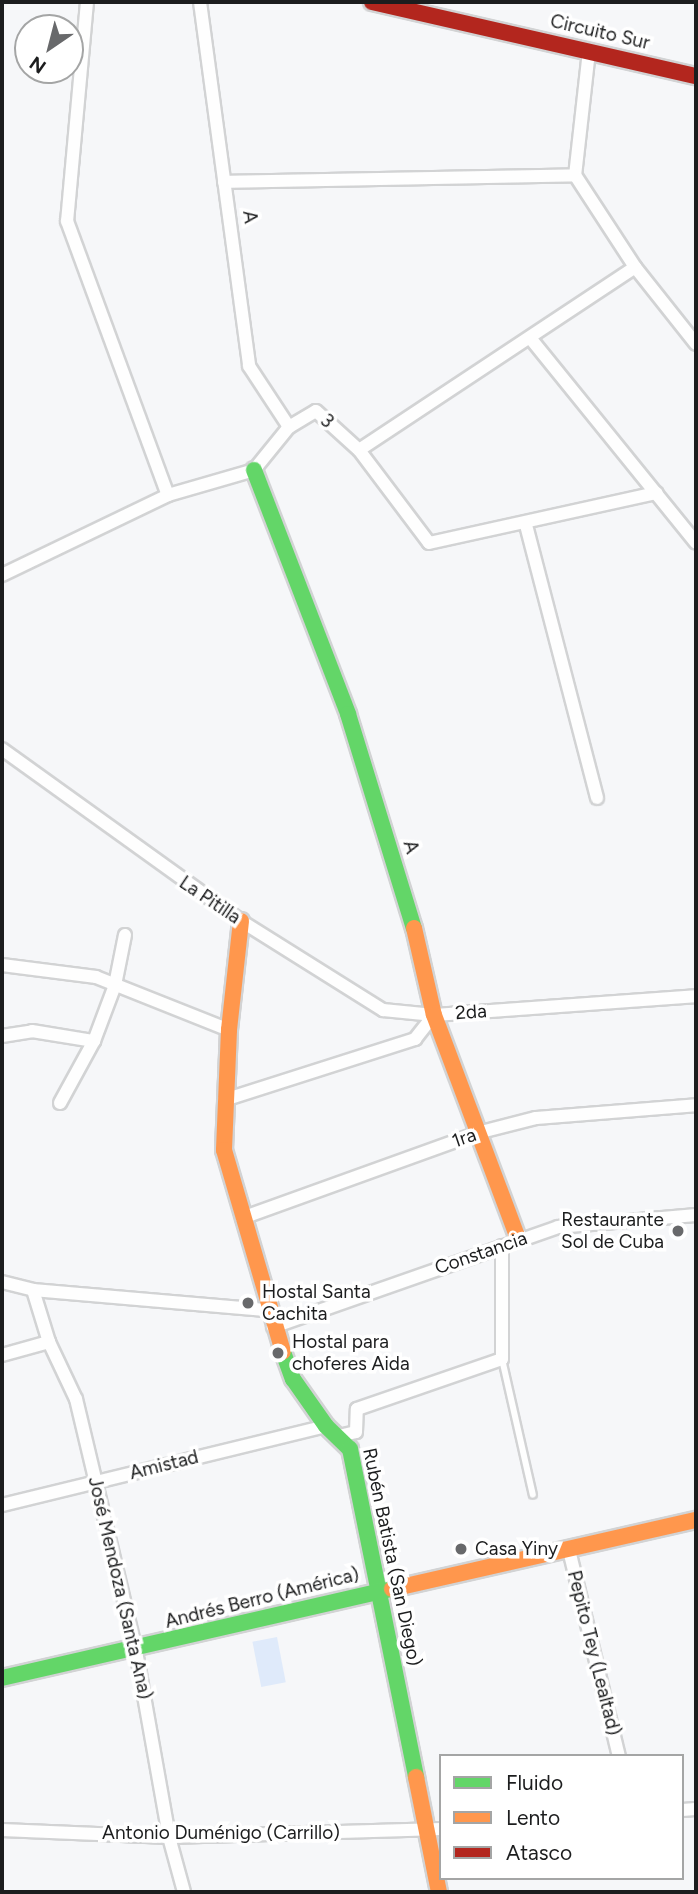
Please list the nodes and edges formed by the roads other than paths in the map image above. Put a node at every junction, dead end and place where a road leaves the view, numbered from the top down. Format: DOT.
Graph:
graph roads {
  1 [pos="87,2"];
  2 [pos="200,2"];
  3 [pos="372,2"];
  4 [pos="589,51"];
  5 [pos="696,76"];
  6 [pos="575,174"];
  7 [pos="224,181"];
  8 [pos="635,267"];
  9 [pos="531,339"];
  10 [pos="696,344"];
  11 [pos="289,427"];
  12 [pos="359,450"];
  13 [pos="254,470"];
  14 [pos="657,493"];
  15 [pos="168,495"];
  16 [pos="526,525"];
  17 [pos="696,543"];
  18 [pos="2,575"];
  19 [pos="2,749"];
  20 [pos="597,798"];
  21 [pos="241,922"];
  22 [pos="125,935"];
  23 [pos="2,965"];
  24 [pos="115,985"];
  25 [pos="696,996"];
  26 [pos="434,1015"];
  27 [pos="229,1030"];
  28 [pos="2,1036"];
  29 [pos="94,1041"];
  30 [pos="225,1100"];
  31 [pos="60,1103"];
  32 [pos="696,1105"];
  33 [pos="481,1132"];
  34 [pos="696,1215"];
  35 [pos="242,1218"];
  36 [pos="519,1239"];
  37 [pos="502,1246"];
  38 [pos="2,1282"];
  39 [pos="33,1290"];
  40 [pos="268,1310"];
  41 [pos="273,1327"];
  42 [pos="49,1342"];
  43 [pos="2,1355"];
  44 [pos="502,1359"];
  45 [pos="332,1431"];
  46 [pos="96,1482"];
  47 [pos="533,1495"];
  48 [pos="2,1505"];
  49 [pos="696,1520"];
  50 [pos="569,1550"];
  51 [pos="379,1591"];
  52 [pos="136,1650"];
  53 [pos="2,1678"];
  54 [pos="619,1754"];
  55 [pos="2,1829"];
  56 [pos="435,1829"];
  57 [pos="170,1836"];
  58 [pos="184,1892"];
  59 [pos="439,1892"];
  1 -- 15 [label="street"];
  2 -- 7 [label="street, A"];
  3 -- 4 [label="street, Circuito Sur"];
  4 -- 5 [label="street, Circuito Sur"];
  4 -- 6 [label="street"];
  6 -- 7 [label="street"];
  6 -- 8 [label="street"];
  7 -- 11 [label="street, A"];
  8 -- 9 [label="street"];
  8 -- 10 [label="street"];
  9 -- 12 [label="street"];
  9 -- 14 [label="street"];
  11 -- 12 [label="street, 3"];
  11 -- 13 [label="street, 3"];
  12 -- 16 [label="street"];
  13 -- 15 [label="street"];
  13 -- 26 [label="street, A"];
  14 -- 16 [label="street"];
  14 -- 17 [label="street"];
  15 -- 18 [label="street"];
  16 -- 20 [label="street"];
  19 -- 21 [label="street, La Pitilla"];
  21 -- 26 [label="street, La Pitilla"];
  21 -- 27 [label="street, Rubén Batista (San Diego)"];
  22 -- 24 [label="street"];
  23 -- 24 [label="street"];
  24 -- 27 [label="street"];
  24 -- 29 [label="street"];
  25 -- 26 [label="street, 2da"];
  26 -- 30 [label="street, 2da"];
  26 -- 33 [label="street, A"];
  27 -- 30 [label="street, Rubén Batista (San Diego)"];
  28 -- 29 [label="street"];
  29 -- 31 [label="street"];
  30 -- 35 [label="street, Rubén Batista (San Diego)"];
  32 -- 33 [label="street, 1ra"];
  33 -- 35 [label="street, 1ra"];
  33 -- 36 [label="street, A"];
  34 -- 36 [label="street, Constancia"];
  35 -- 40 [label="street, Rubén Batista (San Diego)"];
  36 -- 37 [label="street, Constancia"];
  37 -- 41 [label="street, Constancia"];
  37 -- 44 [label="street"];
  38 -- 39 [label="street"];
  39 -- 40 [label="street"];
  39 -- 42 [label="street, José Mendoza (Santa Ana)"];
  40 -- 41 [label="street, Rubén Batista (San Diego)"];
  41 -- 45 [label="street, Rubén Batista (San Diego)"];
  42 -- 43 [label="street"];
  42 -- 46 [label="street, José Mendoza (Santa Ana)"];
  44 -- 45 [label="street"];
  44 -- 47 [label="lane"];
  45 -- 46 [label="street, Amistad"];
  45 -- 51 [label="street, Rubén Batista (San Diego)"];
  46 -- 48 [label="street, Amistad"];
  46 -- 52 [label="street, José Mendoza (Santa Ana)"];
  49 -- 50 [label="street, Andrés Berro (América)"];
  50 -- 51 [label="street, Andrés Berro (América)"];
  50 -- 54 [label="street, Pepito Tey (Lealtad)"];
  51 -- 52 [label="street, Andrés Berro (América)"];
  51 -- 56 [label="street, Rubén Batista (San Diego)"];
  52 -- 53 [label="street, Andrés Berro (América)"];
  52 -- 57 [label="street, José Mendoza (Santa Ana)"];
  55 -- 57 [label="street, Antonio Duménigo (Carrillo)"];
  56 -- 57 [label="street, Antonio Duménigo (Carrillo)"];
  56 -- 59 [label="street, Rubén Batista (San Diego)"];
  57 -- 58 [label="street, José Mendoza (Santa Ana)"];
}
